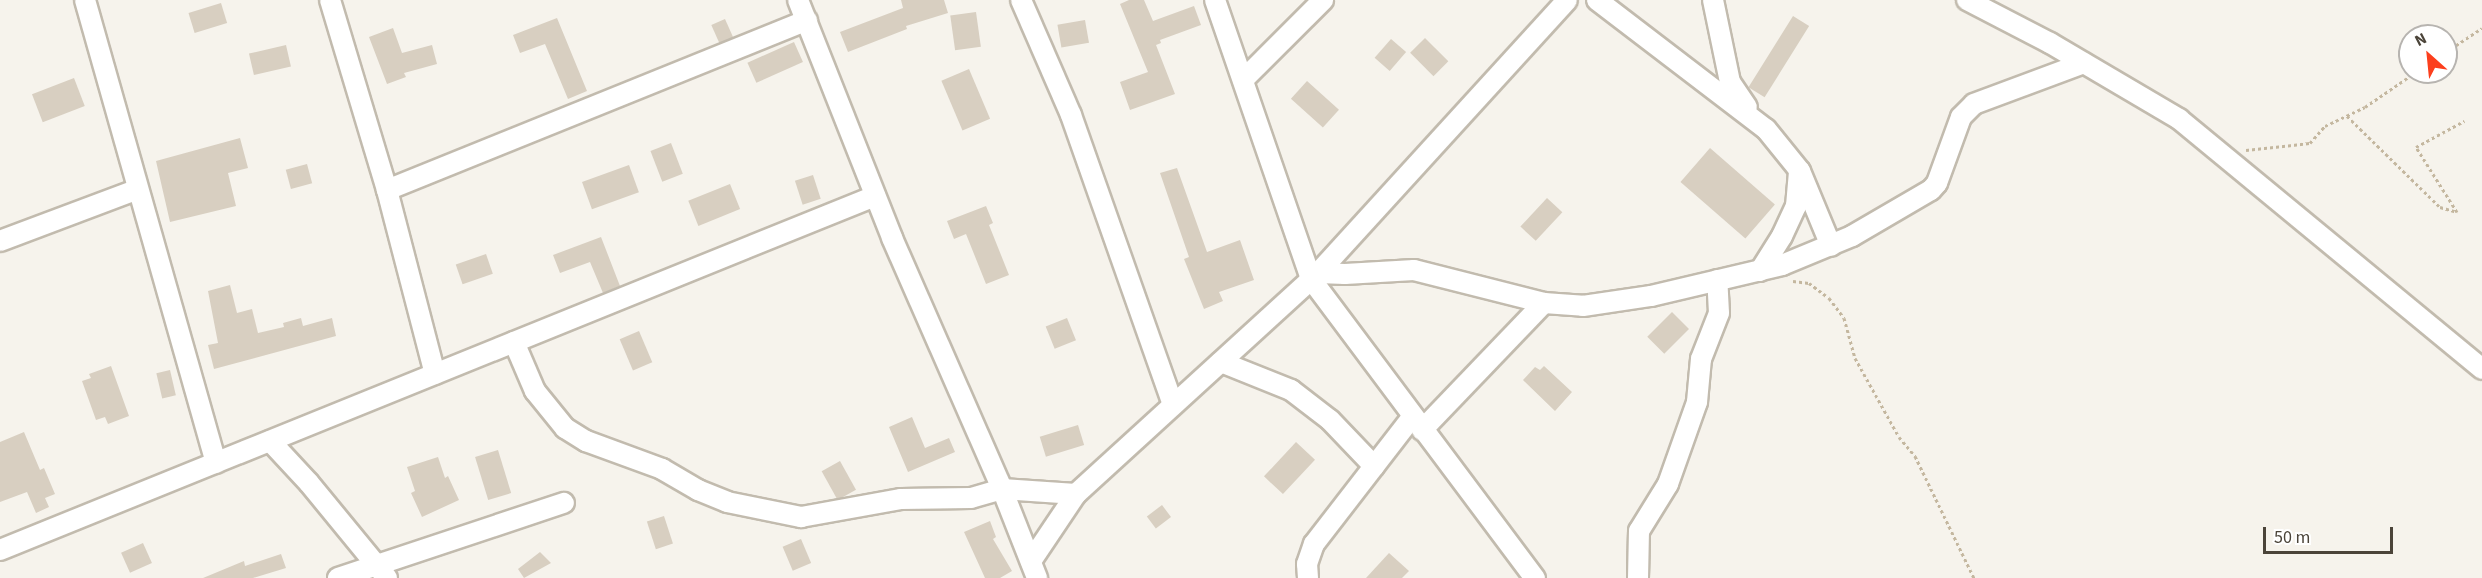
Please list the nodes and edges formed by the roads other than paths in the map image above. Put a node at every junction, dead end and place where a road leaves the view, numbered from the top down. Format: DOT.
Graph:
graph roads {
  1 [pos="84,0"];
  2 [pos="330,0"];
  3 [pos="798,0"];
  4 [pos="1021,0"];
  5 [pos="1215,0"];
  6 [pos="1323,0"];
  7 [pos="1567,0"];
  8 [pos="1596,0"];
  9 [pos="1713,0"];
  10 [pos="1967,0"];
  11 [pos="807,20"];
  12 [pos="2084,63"];
  13 [pos="1244,79"];
  14 [pos="1756,121"];
  15 [pos="1800,171"];
  16 [pos="138,189"];
  17 [pos="387,190"];
  18 [pos="875,196"];
  19 [pos="0,241"];
  20 [pos="1831,246"];
  21 [pos="1760,271"];
  22 [pos="1314,276"];
  23 [pos="1717,279"];
  24 [pos="1544,303"];
  25 [pos="514,342"];
  26 [pos="1221,362"];
  27 [pos="2482,369"];
  28 [pos="435,374"];
  29 [pos="1173,404"];
  30 [pos="1417,423"];
  31 [pos="270,441"];
  32 [pos="216,463"];
  33 [pos="1374,466"];
  34 [pos="1002,489"];
  35 [pos="1076,494"];
  36 [pos="564,503"];
  37 [pos="0,550"];
  38 [pos="1034,569"];
  39 [pos="382,571"];
  40 [pos="338,578"];
  41 [pos="1308,578"];
  42 [pos="1535,578"];
  43 [pos="1638,578"];
  1 -- 16 [label="street"];
  2 -- 17 [label="street"];
  3 -- 11 [label="street"];
  4 -- 29 [label="street"];
  5 -- 13 [label="street"];
  6 -- 13 [label="street"];
  7 -- 22 [label="street"];
  8 -- 14 [label="street"];
  9 -- 14 [label="street"];
  10 -- 12 [label="street"];
  11 -- 17 [label="street"];
  11 -- 18 [label="street"];
  12 -- 20 [label="street"];
  12 -- 27 [label="street"];
  13 -- 22 [label="street"];
  14 -- 15 [label="street"];
  15 -- 20 [label="street"];
  15 -- 21 [label="street"];
  16 -- 19 [label="street"];
  16 -- 32 [label="street"];
  17 -- 28 [label="street"];
  18 -- 25 [label="street"];
  18 -- 34 [label="street"];
  20 -- 21 [label="street"];
  21 -- 23 [label="street"];
  22 -- 24 [label="street"];
  22 -- 26 [label="street"];
  22 -- 30 [label="street"];
  23 -- 24 [label="street"];
  23 -- 43 [label="street"];
  24 -- 30 [label="street"];
  25 -- 28 [label="street"];
  25 -- 34 [label="street"];
  26 -- 29 [label="street"];
  26 -- 33 [label="street"];
  28 -- 31 [label="street"];
  29 -- 35 [label="street"];
  30 -- 33 [label="street"];
  30 -- 42 [label="street"];
  31 -- 32 [label="street"];
  31 -- 39 [label="street"];
  32 -- 37 [label="street"];
  33 -- 41 [label="street"];
  34 -- 35 [label="street"];
  34 -- 38 [label="street"];
  35 -- 38 [label="street"];
  36 -- 39 [label="street"];
  39 -- 40 [label="street"];
}
